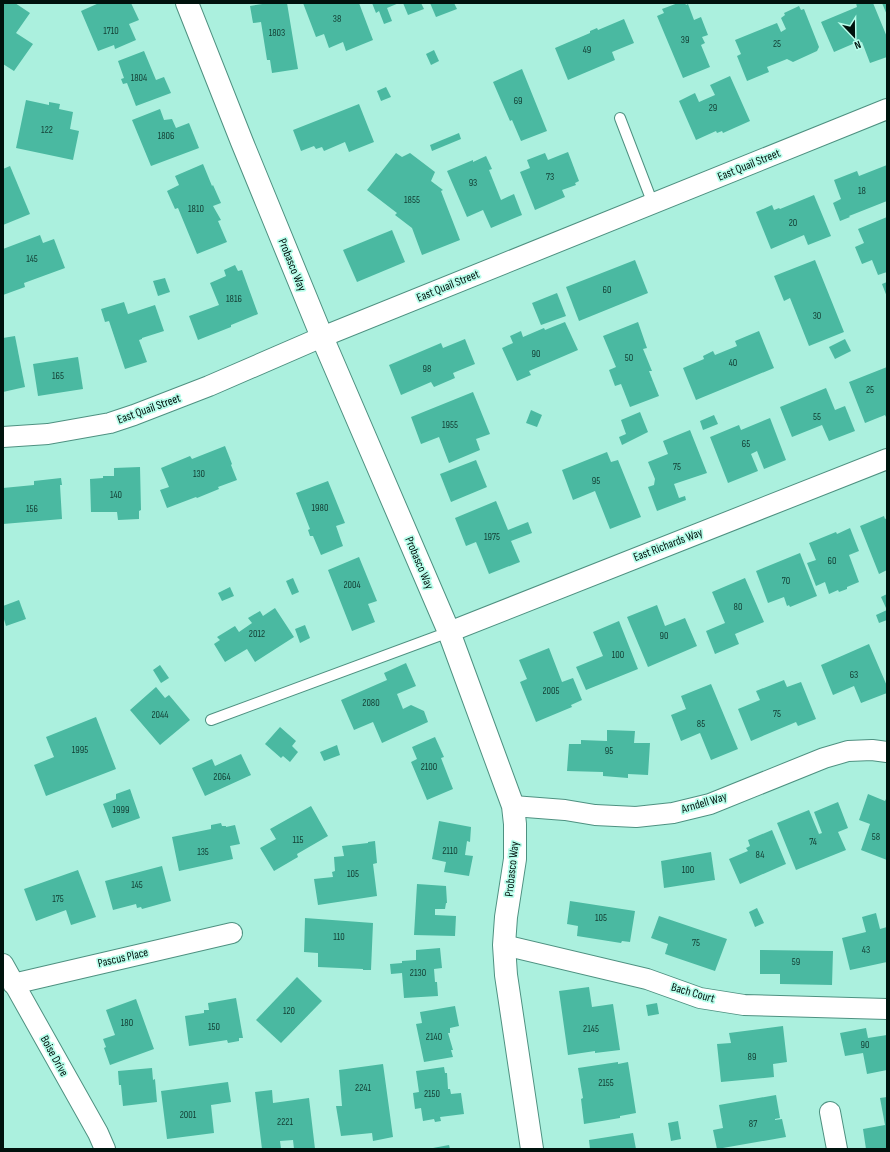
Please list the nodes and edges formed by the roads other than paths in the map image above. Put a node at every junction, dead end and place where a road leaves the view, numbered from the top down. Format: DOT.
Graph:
graph roads {
  1 [pos="187,3"];
  2 [pos="887,109"];
  3 [pos="620,118"];
  4 [pos="653,204"];
  5 [pos="322,337"];
  6 [pos="3,437"];
  7 [pos="887,459"];
  8 [pos="449,632"];
  9 [pos="211,720"];
  10 [pos="887,752"];
  11 [pos="513,806"];
  12 [pos="232,933"];
  13 [pos="504,945"];
  14 [pos="3,964"];
  15 [pos="13,984"];
  16 [pos="887,1009"];
  17 [pos="830,1112"];
  18 [pos="104,1149"];
  19 [pos="532,1149"];
  20 [pos="837,1149"];
  1 -- 5 [label="street, Probasco Way"];
  2 -- 4 [label="street, East Quail Street"];
  3 -- 4 [label="lane"];
  4 -- 5 [label="street, East Quail Street"];
  5 -- 6 [label="street, East Quail Street"];
  5 -- 8 [label="street, Probasco Way"];
  7 -- 8 [label="street, East Richards Way"];
  8 -- 9 [label="lane"];
  8 -- 11 [label="street, Probasco Way"];
  10 -- 11 [label="street, Arndell Way"];
  11 -- 13 [label="street, Probasco Way"];
  12 -- 15 [label="street, Pascus Place"];
  13 -- 16 [label="street, Bach Court"];
  13 -- 19 [label="street, Probasco Way"];
  14 -- 15 [label="street, Boise Drive"];
  15 -- 18 [label="street, Boise Drive"];
  17 -- 20 [label="street"];
}
